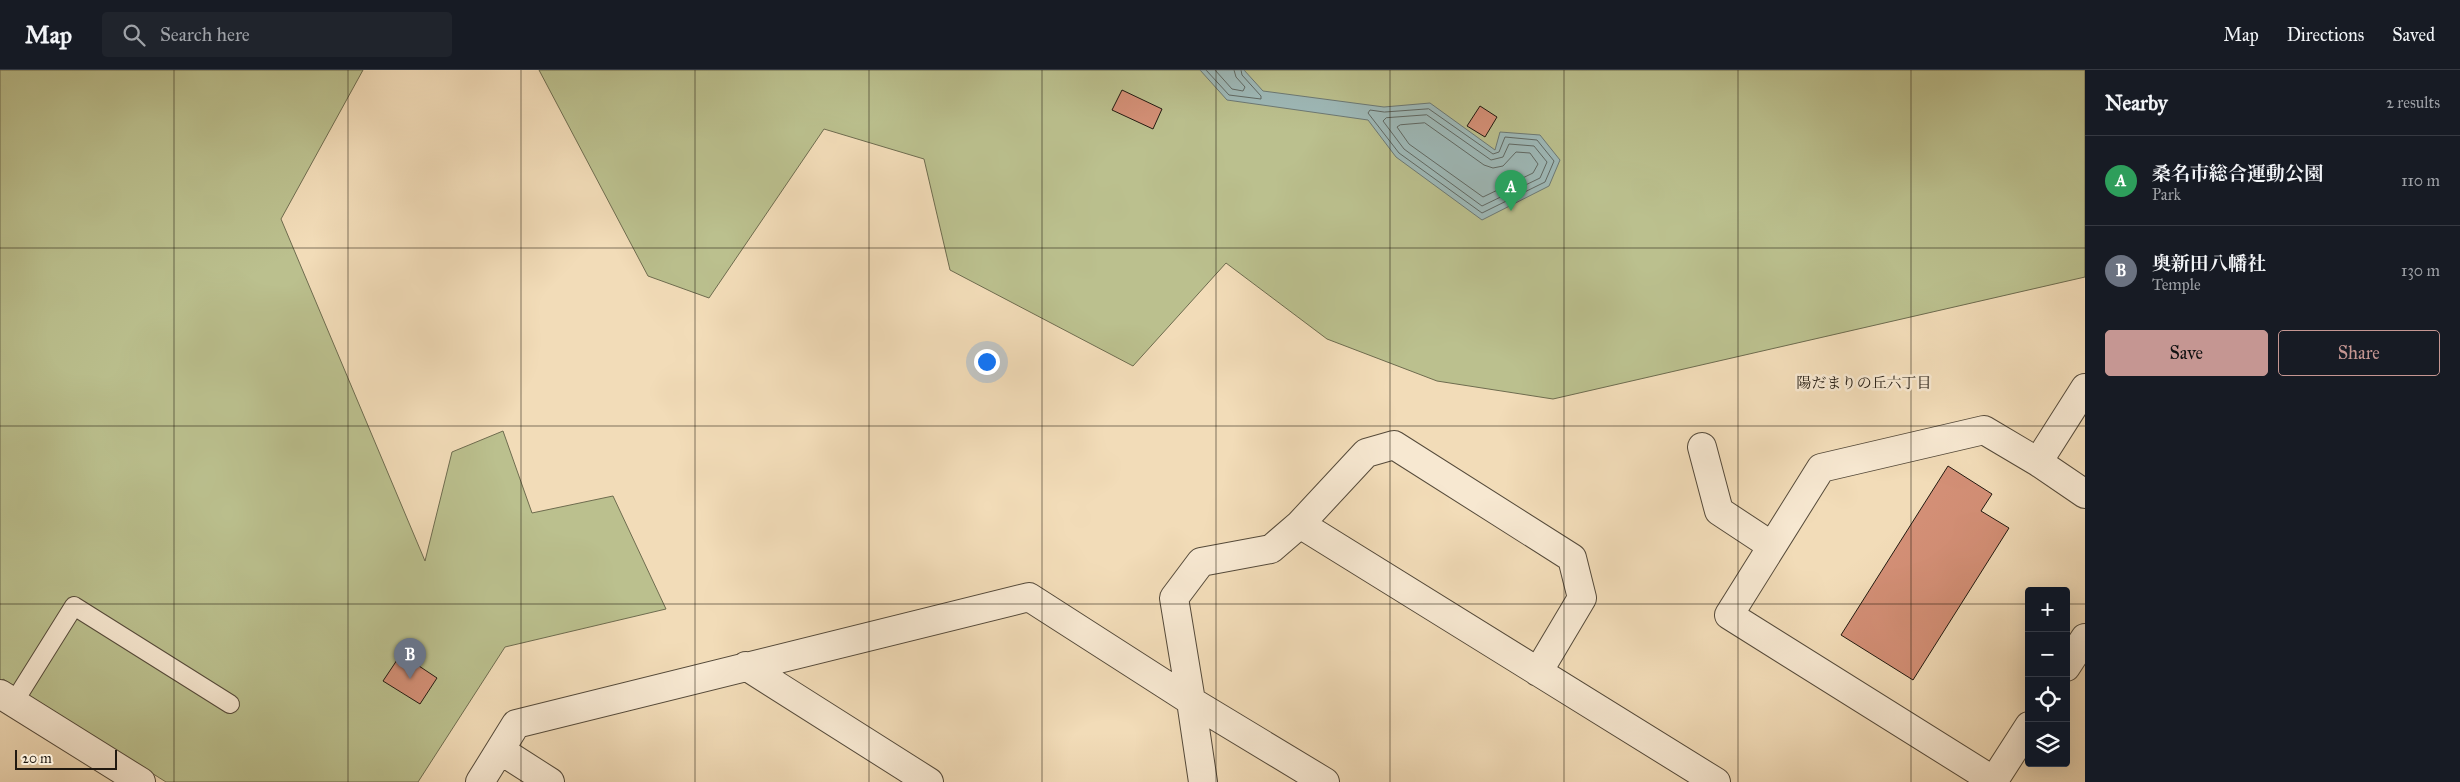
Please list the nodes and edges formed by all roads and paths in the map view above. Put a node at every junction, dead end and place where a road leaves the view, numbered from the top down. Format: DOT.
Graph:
graph roads {
  1 [pos="2085,388"];
  2 [pos="1702,447"];
  3 [pos="2038,462"];
  4 [pos="2085,494"];
  5 [pos="1300,524"];
  6 [pos="1772,546"];
  7 [pos="2085,638"];
  8 [pos="2070,661"];
  9 [pos="746,666"];
  10 [pos="1538,672"];
  11 [pos="7,698"];
  12 [pos="1191,701"];
  13 [pos="230,704"];
  14 [pos="2025,732"];
  15 [pos="500,750"];
  16 [pos="142,782"];
  17 [pos="480,782"];
  18 [pos="550,782"];
  19 [pos="929,782"];
  20 [pos="1203,782"];
  21 [pos="1324,782"];
  22 [pos="1716,782"];
  23 [pos="1993,782"];
  1 -- 3 [label="street"];
  2 -- 6 [label="street"];
  3 -- 4 [label="street"];
  3 -- 6 [label="street"];
  5 -- 10 [label="street"];
  5 -- 10 [label="street"];
  5 -- 12 [label="street"];
  6 -- 23 [label="street"];
  7 -- 8 [label="street"];
  9 -- 12 [label="street"];
  9 -- 15 [label="street"];
  9 -- 19 [label="street"];
  10 -- 22 [label="street"];
  11 -- 13 [label="lane"];
  11 -- 16 [label="street"];
  12 -- 20 [label="street"];
  12 -- 21 [label="street"];
  14 -- 23 [label="street"];
  15 -- 17 [label="street"];
  15 -- 18 [label="street"];
}
